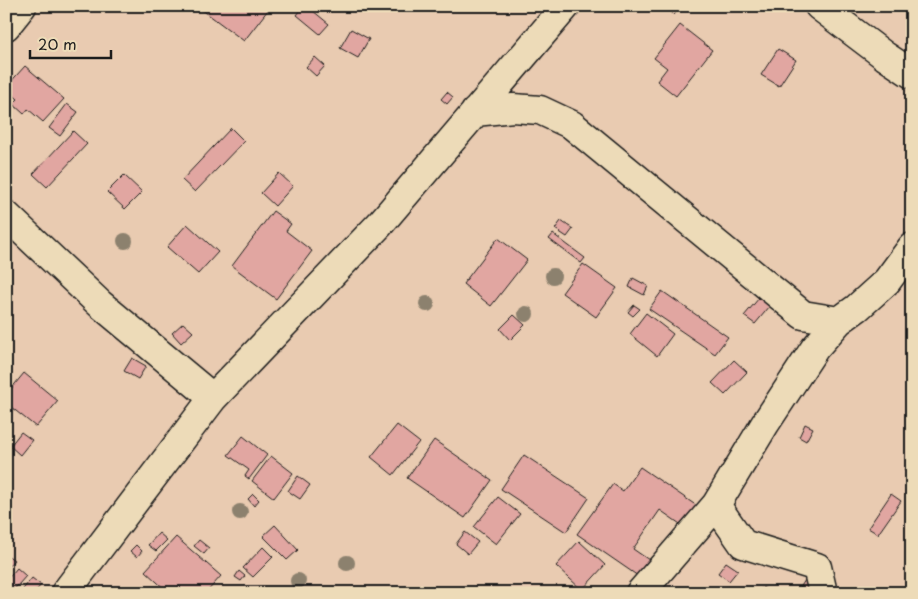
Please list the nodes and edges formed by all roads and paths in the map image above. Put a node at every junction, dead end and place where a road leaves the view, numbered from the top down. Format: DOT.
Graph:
graph roads {
  1 [pos="22,6"];
  2 [pos="566,6"];
  3 [pos="819,6"];
  4 [pos="6,26"];
  5 [pos="912,74"];
  6 [pos="475,112"];
  7 [pos="6,215"];
  8 [pos="912,248"];
  9 [pos="839,321"];
  10 [pos="214,398"];
  11 [pos="716,505"];
  12 [pos="65,593"];
  13 [pos="640,593"];
  14 [pos="823,593"];
  1 -- 4 [label="street"];
  2 -- 6 [label="street"];
  3 -- 5 [label="street"];
  6 -- 9 [label="street"];
  6 -- 10 [label="street"];
  7 -- 10 [label="street"];
  8 -- 9 [label="street"];
  9 -- 11 [label="street"];
  10 -- 12 [label="street"];
  11 -- 13 [label="street"];
  11 -- 14 [label="street"];
}
